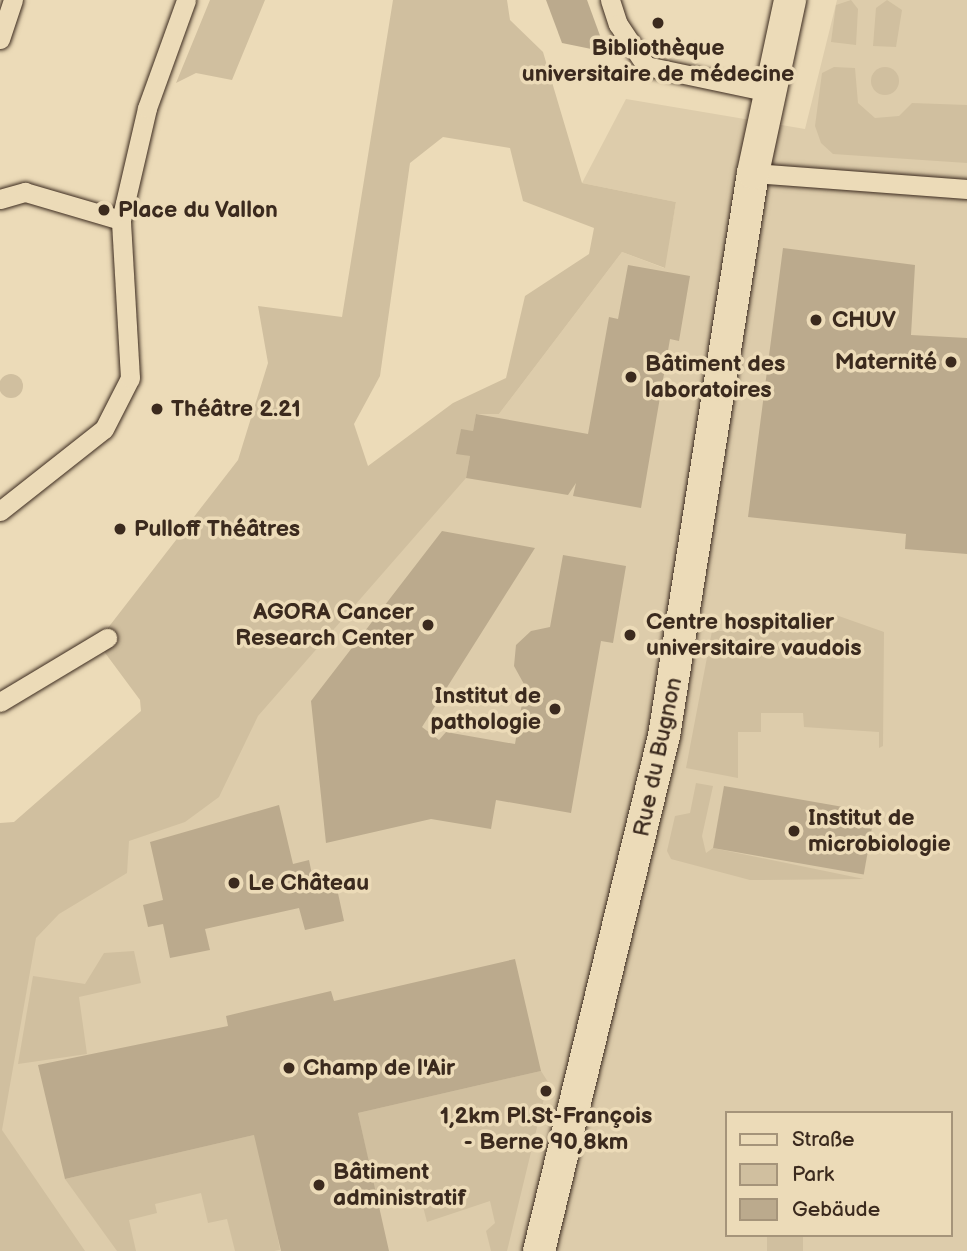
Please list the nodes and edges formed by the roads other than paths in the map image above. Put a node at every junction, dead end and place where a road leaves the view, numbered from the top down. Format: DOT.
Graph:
graph roads {
  1 [pos="13,0"];
  2 [pos="187,0"];
  3 [pos="610,0"];
  4 [pos="790,0"];
  5 [pos="0,39"];
  6 [pos="769,92"];
  7 [pos="754,173"];
  8 [pos="967,189"];
  9 [pos="0,199"];
  10 [pos="121,220"];
  11 [pos="0,511"];
  12 [pos="107,638"];
  13 [pos="0,702"];
  14 [pos="538,1251"];
  1 -- 5 [label="street"];
  2 -- 10 [label="street"];
  3 -- 6 [label="street"];
  4 -- 6 [label="main road, Rue du Bugnon"];
  6 -- 7 [label="main road, Rue du Bugnon"];
  7 -- 8 [label="street"];
  7 -- 14 [label="main road, Rue du Bugnon"];
  9 -- 10 [label="street"];
  10 -- 11 [label="street"];
  12 -- 13 [label="street"];
}
